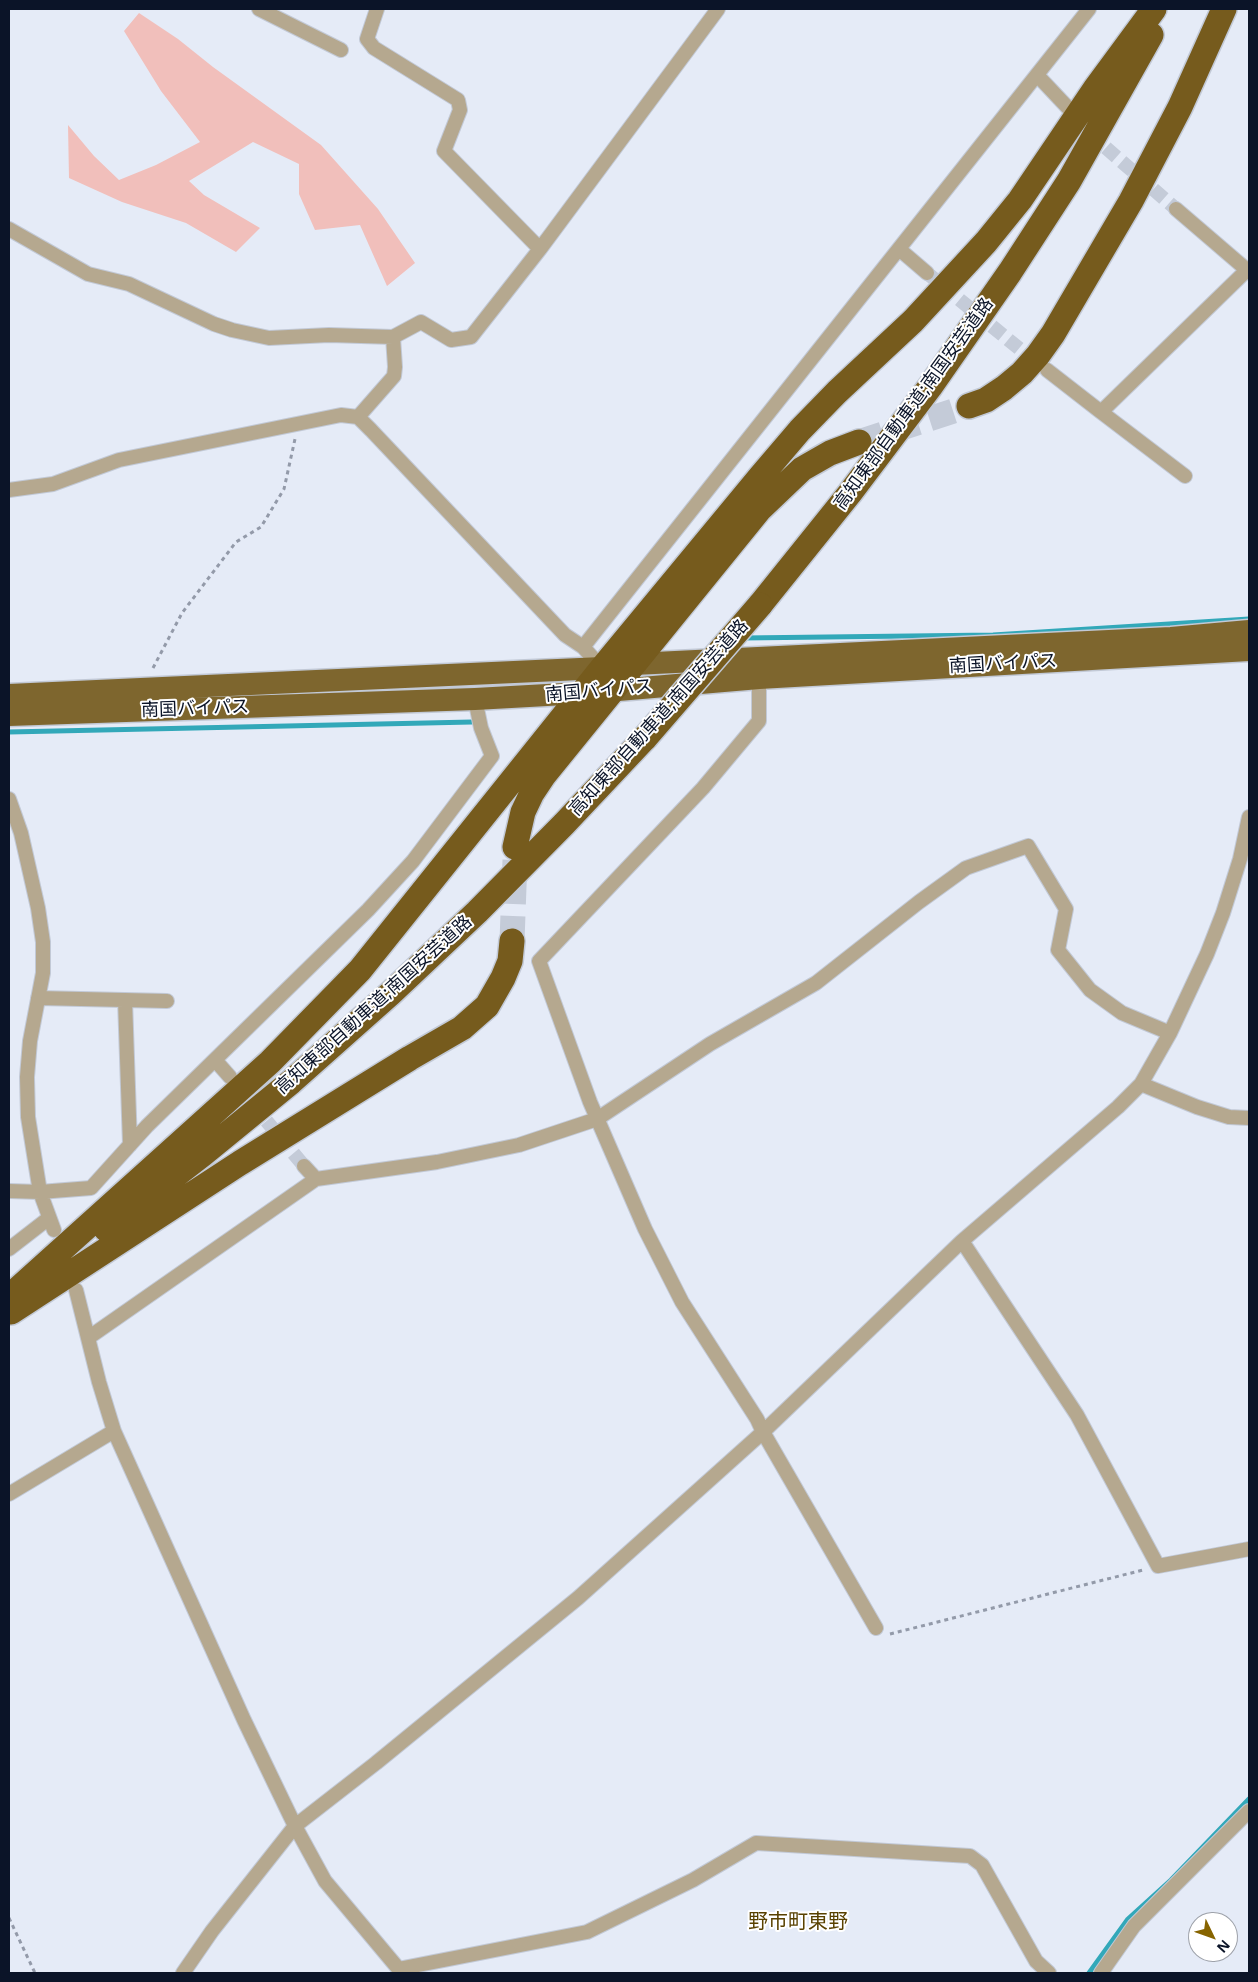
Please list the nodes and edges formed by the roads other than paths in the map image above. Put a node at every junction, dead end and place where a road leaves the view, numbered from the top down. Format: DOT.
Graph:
graph roads {
  1 [pos="258,9"];
  2 [pos="377,9"];
  3 [pos="718,9"];
  4 [pos="1089,9"];
  5 [pos="1154,9"];
  6 [pos="1165,9"];
  7 [pos="1224,9"];
  8 [pos="341,50"];
  9 [pos="1037,75"];
  10 [pos="1071,111"];
  11 [pos="1176,209"];
  12 [pos="9,229"];
  13 [pos="540,249"];
  14 [pos="899,249"];
  15 [pos="1248,271"];
  16 [pos="927,272"];
  17 [pos="393,337"];
  18 [pos="1047,370"];
  19 [pos="969,406"];
  20 [pos="1101,412"];
  21 [pos="358,417"];
  22 [pos="859,442"];
  23 [pos="1185,476"];
  24 [pos="9,490"];
  25 [pos="1249,631"];
  26 [pos="582,647"];
  27 [pos="1249,650"];
  28 [pos="634,664"];
  29 [pos="608,678"];
  30 [pos="759,678"];
  31 [pos="583,693"];
  32 [pos="9,695"];
  33 [pos="475,699"];
  34 [pos="9,715"];
  35 [pos="9,800"];
  36 [pos="1249,817"];
  37 [pos="515,848"];
  38 [pos="512,941"];
  39 [pos="38,998"];
  40 [pos="125,1000"];
  41 [pos="167,1001"];
  42 [pos="1170,1033"];
  43 [pos="215,1060"];
  44 [pos="230,1077"];
  45 [pos="1141,1084"];
  46 [pos="1249,1118"];
  47 [pos="597,1119"];
  48 [pos="130,1145"];
  49 [pos="304,1166"];
  50 [pos="316,1179"];
  51 [pos="9,1191"];
  52 [pos="40,1192"];
  53 [pos="962,1241"];
  54 [pos="9,1249"];
  55 [pos="76,1290"];
  56 [pos="9,1298"];
  57 [pos="9,1313"];
  58 [pos="88,1338"];
  59 [pos="114,1431"];
  60 [pos="763,1432"];
  61 [pos="9,1494"];
  62 [pos="1249,1549"];
  63 [pos="876,1628"];
  64 [pos="1249,1811"];
  65 [pos="295,1826"];
  66 [pos="400,1971"];
  67 [pos="183,1973"];
  68 [pos="1048,1973"];
  69 [pos="1101,1973"];
  1 -- 8 [label="street"];
  2 -- 13 [label="street"];
  3 -- 13 [label="street"];
  4 -- 9 [label="street"];
  5 -- 29 [label="highway"];
  6 -- 56 [label="highway, 高知東部自動車道;南国安芸道路, bridge"];
  7 -- 19 [label="highway"];
  9 -- 10 [label="street"];
  9 -- 14 [label="street"];
  11 -- 15 [label="street"];
  12 -- 17 [label="street"];
  13 -- 17 [label="street"];
  14 -- 16 [label="street"];
  14 -- 26 [label="street"];
  15 -- 20 [label="street"];
  17 -- 21 [label="street"];
  18 -- 20 [label="street"];
  20 -- 23 [label="street"];
  21 -- 24 [label="street"];
  21 -- 26 [label="street"];
  22 -- 28 [label="highway"];
  25 -- 28 [label="highway, 南国バイパス"];
  26 -- 29 [label="street"];
  27 -- 30 [label="highway, 南国バイパス"];
  28 -- 29 [label="highway"];
  29 -- 30 [label="highway, 南国バイパス"];
  29 -- 31 [label="highway"];
  29 -- 32 [label="highway, 南国バイパス"];
  29 -- 37 [label="highway"];
  30 -- 47 [label="street"];
  31 -- 33 [label="highway, 南国バイパス"];
  31 -- 56 [label="highway"];
  33 -- 34 [label="highway, 南国バイパス"];
  33 -- 43 [label="street"];
  35 -- 39 [label="street"];
  36 -- 42 [label="street"];
  38 -- 57 [label="highway"];
  39 -- 40 [label="street"];
  39 -- 52 [label="street"];
  40 -- 41 [label="street"];
  40 -- 48 [label="street"];
  42 -- 45 [label="street"];
  42 -- 47 [label="street"];
  43 -- 44 [label="street"];
  43 -- 48 [label="street"];
  45 -- 46 [label="street"];
  45 -- 53 [label="street"];
  47 -- 50 [label="street"];
  47 -- 60 [label="street"];
  48 -- 52 [label="street"];
  49 -- 50 [label="street"];
  50 -- 58 [label="street"];
  51 -- 52 [label="street"];
  52 -- 54 [label="street"];
  53 -- 60 [label="street"];
  53 -- 62 [label="street"];
  55 -- 58 [label="street"];
  58 -- 59 [label="street"];
  59 -- 61 [label="street"];
  59 -- 65 [label="street"];
  60 -- 63 [label="street"];
  60 -- 65 [label="street"];
  64 -- 69 [label="street"];
  65 -- 66 [label="street"];
  65 -- 67 [label="street"];
  66 -- 68 [label="street"];
}
